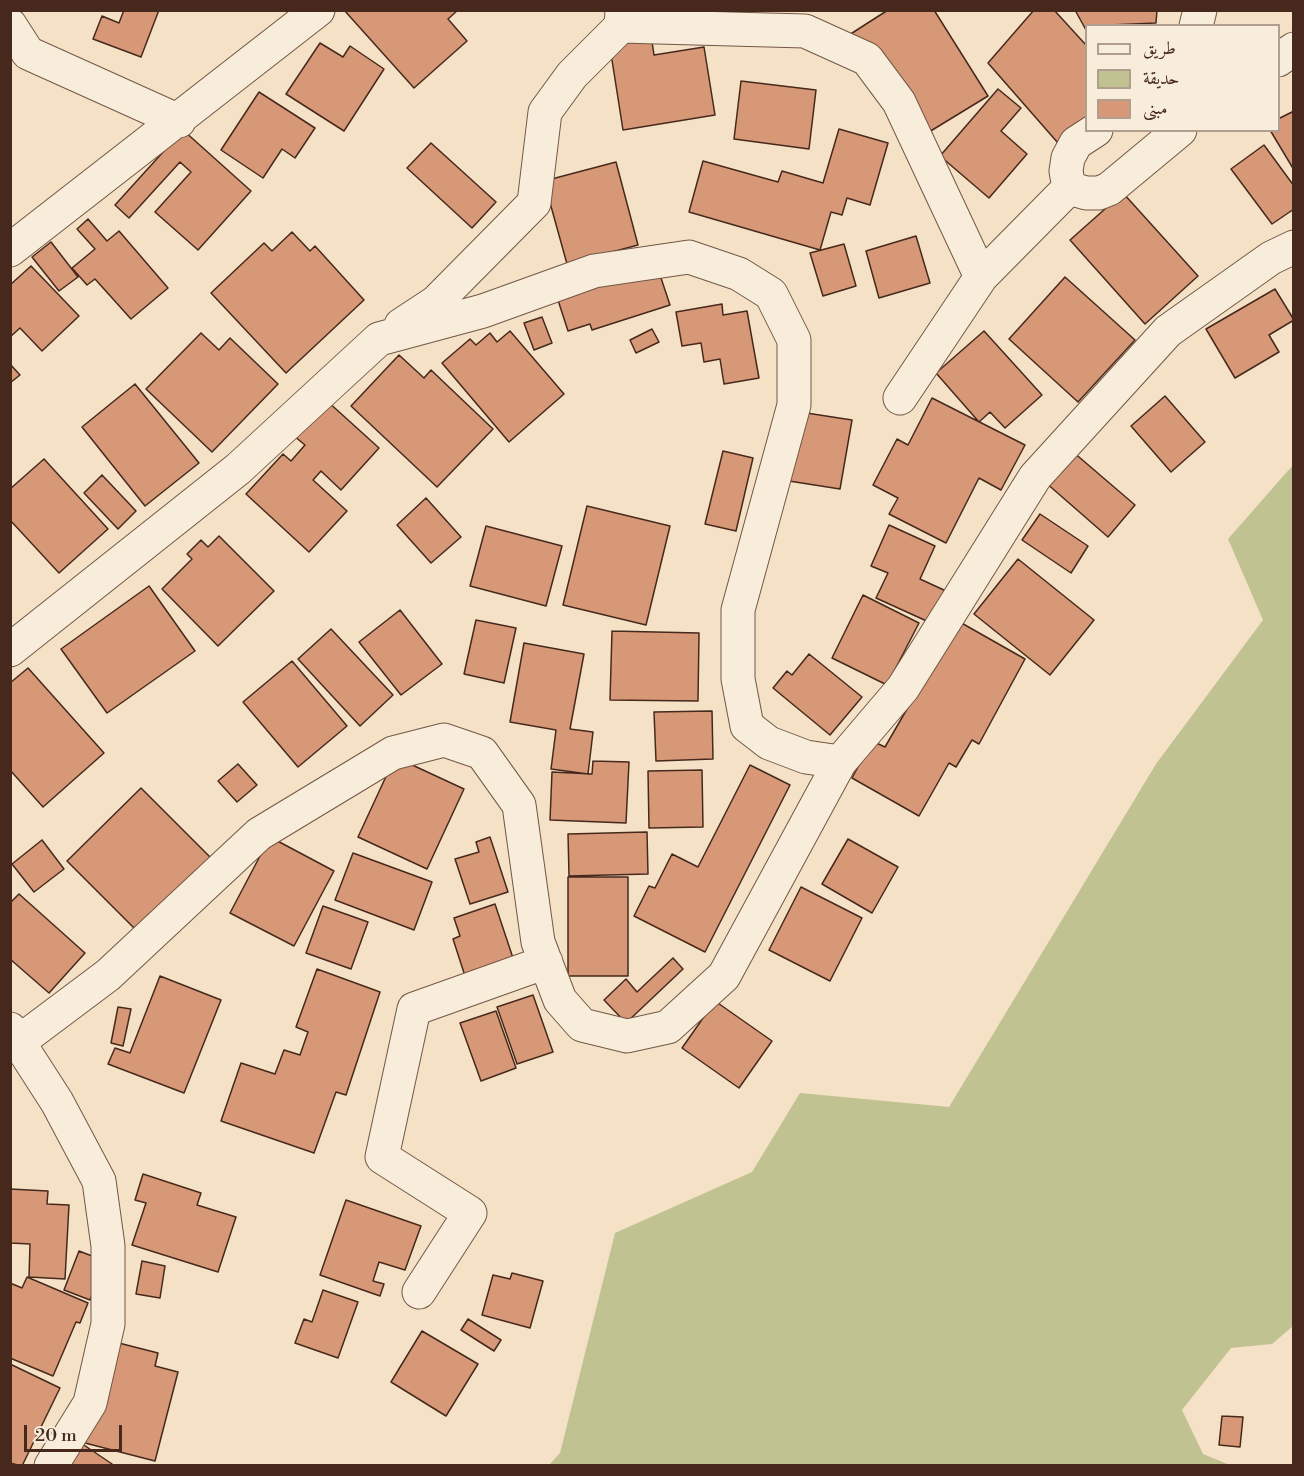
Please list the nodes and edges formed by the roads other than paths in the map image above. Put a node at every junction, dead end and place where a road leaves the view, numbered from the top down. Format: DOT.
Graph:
graph roads {
  1 [pos="318,10"];
  2 [pos="621,18"];
  3 [pos="10,25"];
  4 [pos="1293,49"];
  5 [pos="19,51"];
  6 [pos="1280,59"];
  7 [pos="179,121"];
  8 [pos="1093,132"];
  9 [pos="1178,132"];
  10 [pos="1069,188"];
  11 [pos="1293,247"];
  12 [pos="10,250"];
  13 [pos="981,277"];
  14 [pos="379,339"];
  15 [pos="900,398"];
  16 [pos="10,650"];
  17 [pos="840,762"];
  18 [pos="546,962"];
  19 [pos="15,1035"];
  20 [pos="419,1292"];
  21 [pos="51,1466"];
  1 -- 7 [label="street"];
  2 -- 13 [label="street"];
  2 -- 14 [label="street"];
  3 -- 5 [label="street"];
  4 -- 6 [label="street"];
  5 -- 7 [label="street"];
  7 -- 12 [label="street"];
  8 -- 10 [label="street"];
  9 -- 10 [label="street"];
  10 -- 13 [label="street"];
  11 -- 17 [label="street"];
  13 -- 15 [label="street"];
  14 -- 16 [label="street"];
  14 -- 17 [label="street"];
  17 -- 18 [label="street"];
  18 -- 19 [label="street"];
  18 -- 20 [label="street"];
  19 -- 21 [label="street"];
}
